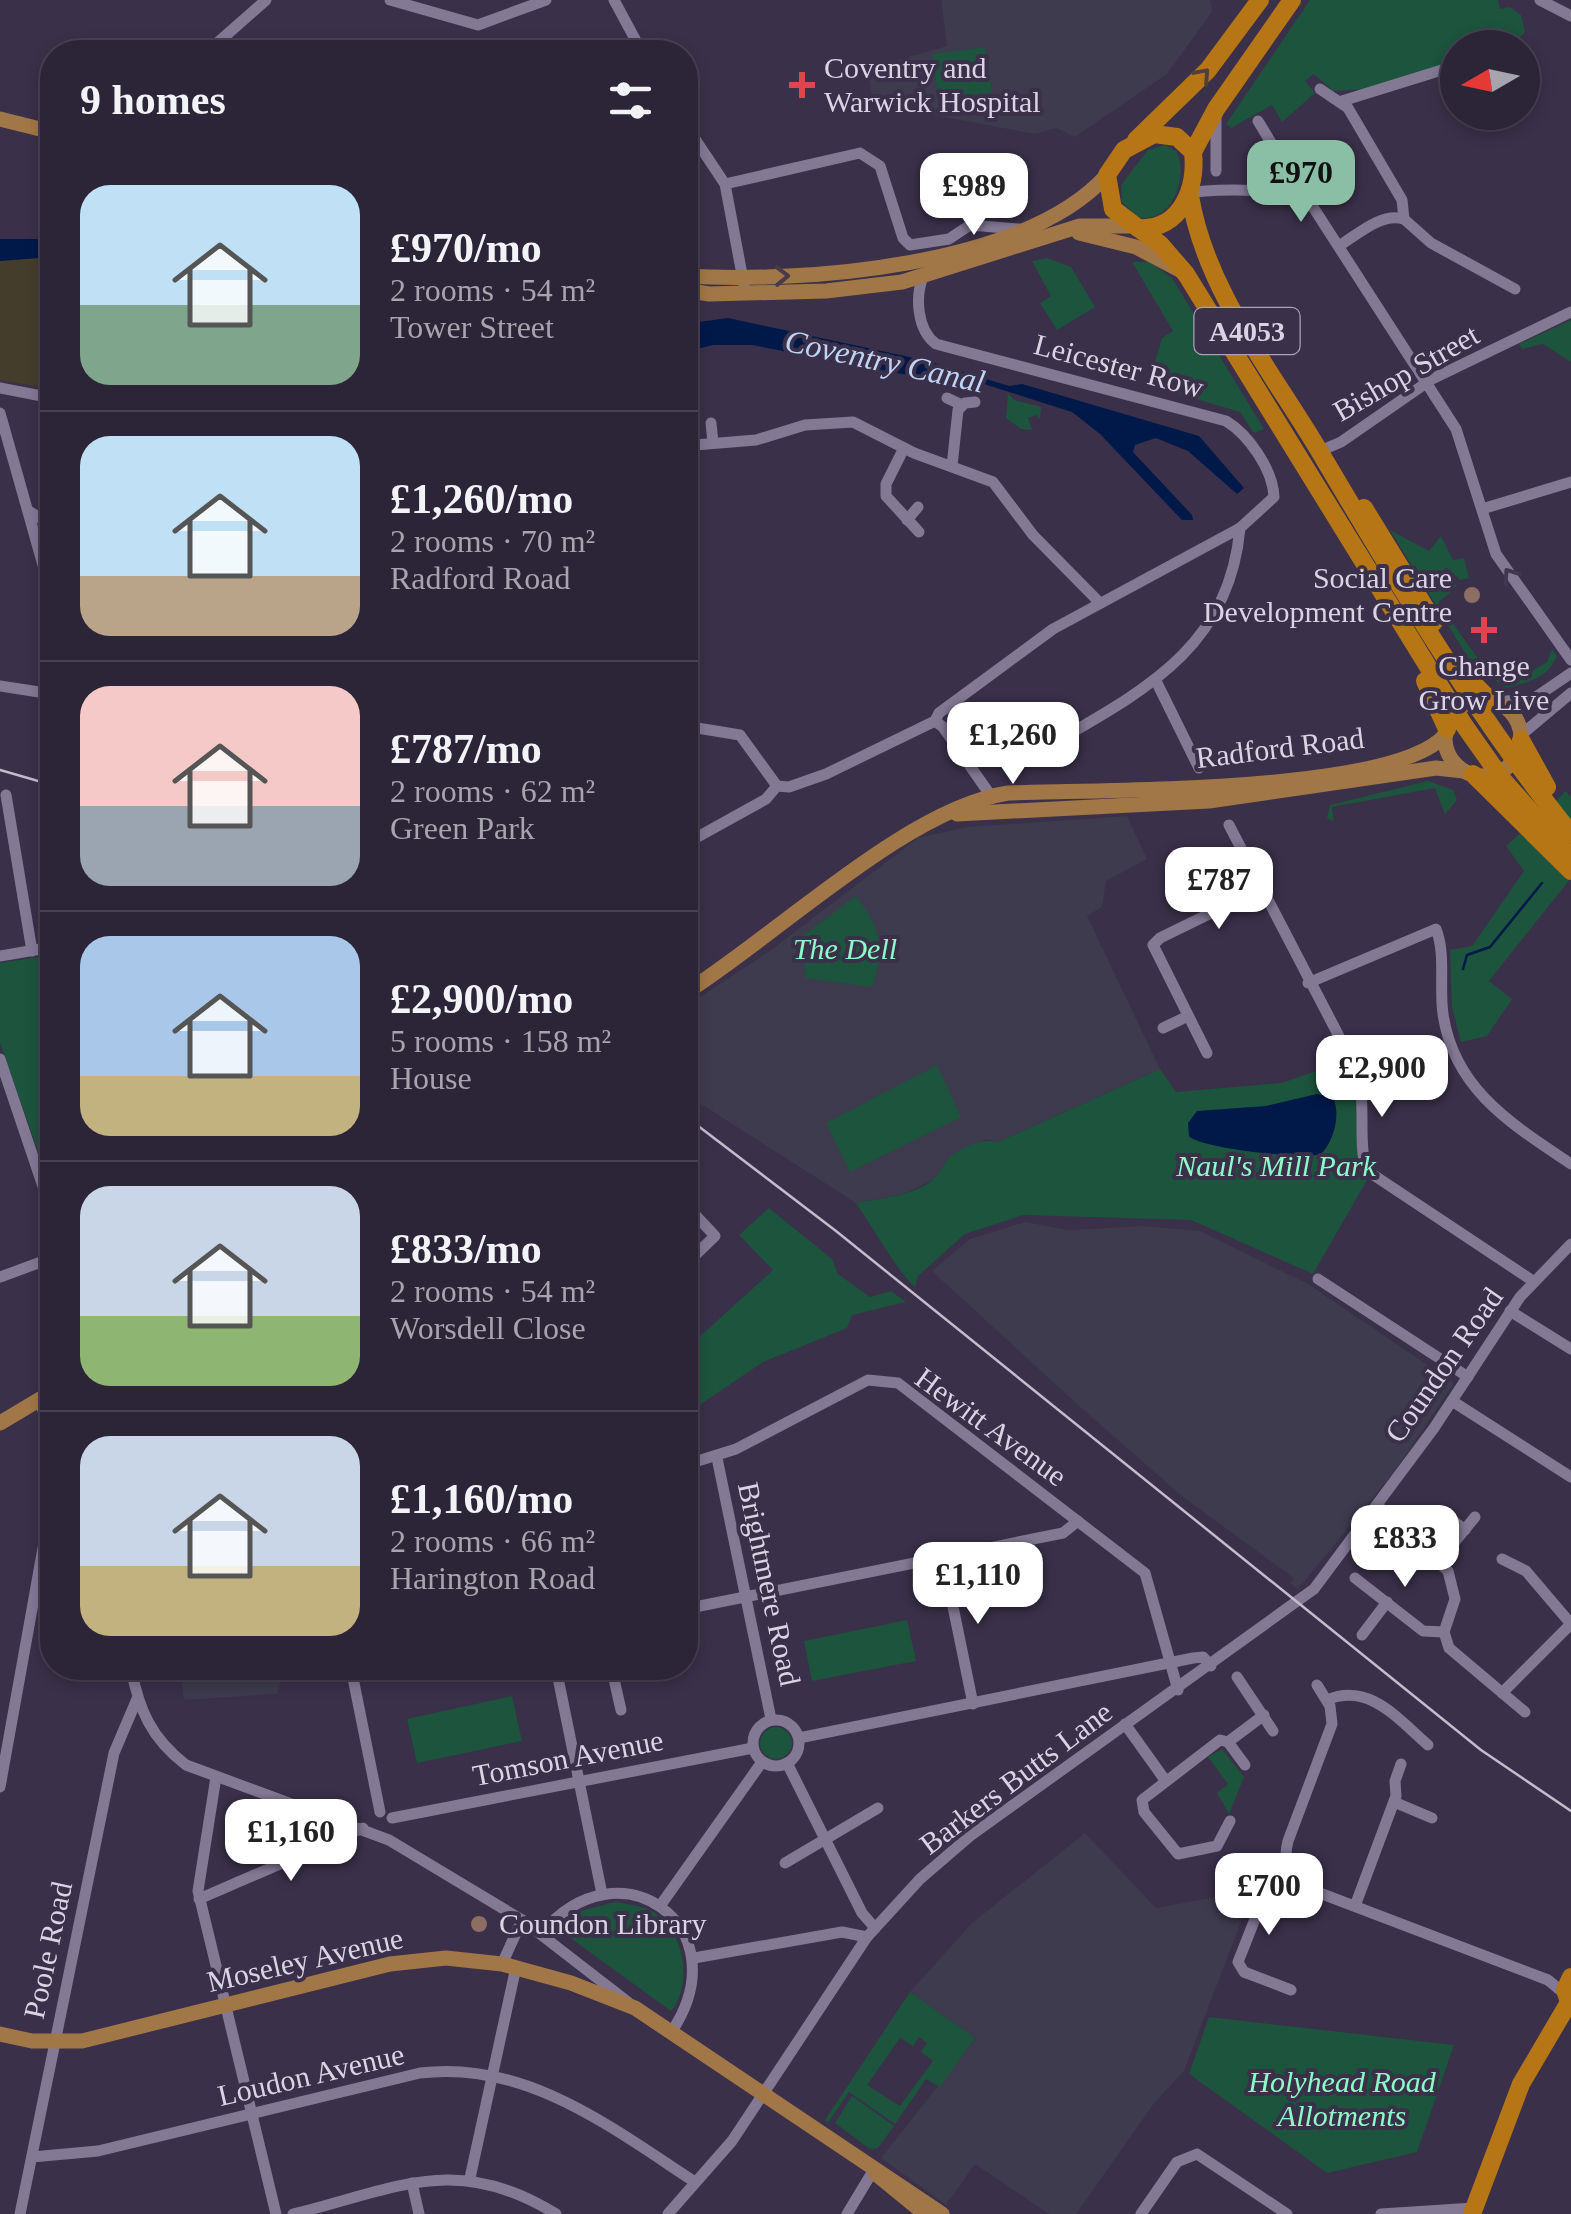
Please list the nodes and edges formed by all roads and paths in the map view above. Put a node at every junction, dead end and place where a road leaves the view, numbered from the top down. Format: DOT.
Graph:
graph roads {
  1 [pos="266,0"];
  2 [pos="390,0"];
  3 [pos="546,0"];
  4 [pos="1260,0"];
  5 [pos="1292,0"];
  6 [pos="1540,0"];
  7 [pos="616,1"];
  8 [pos="1571,16"];
  9 [pos="221,40"];
  10 [pos="636,40"];
  11 [pos="1440,71"];
  12 [pos="1320,89"];
  13 [pos="1342,101"];
  14 [pos="1216,109"];
  15 [pos="0,119"];
  16 [pos="1258,121"];
  17 [pos="40,129"];
  18 [pos="1136,140"];
  19 [pos="698,144"];
  20 [pos="1193,153"];
  21 [pos="1216,171"];
  22 [pos="1107,175"];
  23 [pos="725,184"];
  24 [pos="1230,187"];
  25 [pos="1290,193"];
  26 [pos="1190,195"];
  27 [pos="1404,218"];
  28 [pos="1134,227"];
  29 [pos="1020,229"];
  30 [pos="1061,231"];
  31 [pos="1339,246"];
  32 [pos="1186,274"];
  33 [pos="698,276"];
  34 [pos="744,276"];
  35 [pos="923,277"];
  36 [pos="902,282"];
  37 [pos="1515,290"];
  38 [pos="698,291"];
  39 [pos="916,293"];
  40 [pos="745,294"];
  41 [pos="1571,312"];
  42 [pos="1429,382"];
  43 [pos="0,388"];
  44 [pos="40,396"];
  45 [pos="947,398"];
  46 [pos="0,413"];
  47 [pos="711,423"];
  48 [pos="713,443"];
  49 [pos="698,445"];
  50 [pos="904,448"];
  51 [pos="1295,450"];
  52 [pos="1321,454"];
  53 [pos="952,466"];
  54 [pos="1571,482"];
  55 [pos="918,507"];
  56 [pos="1482,508"];
  57 [pos="28,510"];
  58 [pos="40,518"];
  59 [pos="907,520"];
  60 [pos="1240,528"];
  61 [pos="920,532"];
  62 [pos="40,554"];
  63 [pos="1100,603"];
  64 [pos="1407,615"];
  65 [pos="1571,660"];
  66 [pos="1571,673"];
  67 [pos="1157,682"];
  68 [pos="0,686"];
  69 [pos="40,692"];
  70 [pos="1571,693"];
  71 [pos="1492,702"];
  72 [pos="934,721"];
  73 [pos="698,728"];
  74 [pos="1452,729"];
  75 [pos="1521,737"];
  76 [pos="1044,748"];
  77 [pos="1199,768"];
  78 [pos="1469,772"];
  79 [pos="778,786"];
  80 [pos="6,795"];
  81 [pos="991,796"];
  82 [pos="1088,807"];
  83 [pos="943,816"];
  84 [pos="1571,818"];
  85 [pos="1229,826"];
  86 [pos="1571,834"];
  87 [pos="698,837"];
  88 [pos="1571,857"];
  89 [pos="1571,871"];
  90 [pos="1260,889"];
  91 [pos="40,949"];
  92 [pos="32,951"];
  93 [pos="0,956"];
  94 [pos="1308,983"];
  95 [pos="698,985"];
  96 [pos="1186,1016"];
  97 [pos="1163,1028"];
  98 [pos="1207,1053"];
  99 [pos="0,1059"];
  100 [pos="1571,1164"];
  101 [pos="40,1177"];
  102 [pos="698,1218"];
  103 [pos="1571,1244"];
  104 [pos="698,1252"];
  105 [pos="40,1262"];
  106 [pos="0,1277"];
  107 [pos="1318,1279"];
  108 [pos="1533,1281"];
  109 [pos="1510,1312"];
  110 [pos="1571,1349"];
  111 [pos="1468,1377"];
  112 [pos="40,1398"];
  113 [pos="1452,1401"];
  114 [pos="0,1423"];
  115 [pos="717,1458"];
  116 [pos="698,1462"];
  117 [pos="1571,1476"];
  118 [pos="1378,1506"];
  119 [pos="1440,1510"];
  120 [pos="1475,1518"];
  121 [pos="1078,1521"];
  122 [pos="1465,1530"];
  123 [pos="40,1556"];
  124 [pos="943,1558"];
  125 [pos="1502,1559"];
  126 [pos="1439,1561"];
  127 [pos="1355,1578"];
  128 [pos="746,1597"];
  129 [pos="1387,1602"];
  130 [pos="698,1607"];
  131 [pos="1571,1624"];
  132 [pos="1444,1632"];
  133 [pos="1362,1635"];
  134 [pos="1238,1644"];
  135 [pos="1169,1663"];
  136 [pos="1211,1666"];
  137 [pos="1237,1676"];
  138 [pos="133,1680"];
  139 [pos="353,1680"];
  140 [pos="558,1680"];
  141 [pos="614,1680"];
  142 [pos="1317,1684"];
  143 [pos="1178,1690"];
  144 [pos="1502,1693"];
  145 [pos="137,1699"];
  146 [pos="1326,1700"];
  147 [pos="973,1704"];
  148 [pos="620,1710"];
  149 [pos="1524,1712"];
  150 [pos="1264,1715"];
  151 [pos="772,1720"];
  152 [pos="1125,1724"];
  153 [pos="5,1725"];
  154 [pos="1273,1731"];
  155 [pos="799,1738"];
  156 [pos="1228,1742"];
  157 [pos="1428,1744"];
  158 [pos="753,1748"];
  159 [pos="762,1762"];
  160 [pos="787,1763"];
  161 [pos="1401,1764"];
  162 [pos="1246,1766"];
  163 [pos="216,1776"];
  164 [pos="578,1780"];
  165 [pos="1166,1780"];
  166 [pos="0,1787"];
  167 [pos="1394,1802"];
  168 [pos="878,1808"];
  169 [pos="1432,1818"];
  170 [pos="1230,1821"];
  171 [pos="364,1828"];
  172 [pos="826,1843"];
  173 [pos="1214,1848"];
  174 [pos="1221,1860"];
  175 [pos="785,1863"];
  176 [pos="1288,1870"];
  177 [pos="602,1894"];
  178 [pos="199,1899"];
  179 [pos="660,1906"];
  180 [pos="1355,1906"];
  181 [pos="522,1920"];
  182 [pos="871,1932"];
  183 [pos="542,1934"];
  184 [pos="694,1958"];
  185 [pos="509,1966"];
  186 [pos="1291,1990"];
  187 [pos="1569,1992"];
  188 [pos="222,2006"];
  189 [pos="635,2008"];
  190 [pos="1571,2026"];
  191 [pos="672,2031"];
  192 [pos="0,2034"];
  193 [pos="1548,2039"];
  194 [pos="54,2043"];
  195 [pos="492,2074"];
  196 [pos="764,2096"];
  197 [pos="250,2115"];
  198 [pos="32,2157"];
  199 [pos="874,2170"];
  200 [pos="470,2178"];
  201 [pos="695,2182"];
  202 [pos="412,2183"];
  203 [pos="320,2211"];
  204 [pos="1473,2211"];
  205 [pos="20,2214"];
  206 [pos="276,2214"];
  207 [pos="293,2214"];
  208 [pos="419,2214"];
  209 [pos="556,2214"];
  210 [pos="668,2214"];
  211 [pos="847,2214"];
  212 [pos="925,2214"];
  213 [pos="942,2214"];
  214 [pos="1140,2214"];
  215 [pos="1287,2214"];
  216 [pos="1381,2214"];
  1 -- 9 [label="street"];
  2 -- 3 [label="street"];
  18 -- 4 [label="highway, one-way"];
  5 -- 14 [label="highway, A4053"];
  6 -- 8 [label="street"];
  7 -- 10 [label="street"];
  11 -- 13 [label="street"];
  12 -- 13 [label="street"];
  13 -- 27 [label="street"];
  14 -- 20 [label="highway, A4053"];
  14 -- 21 [label="street"];
  15 -- 17 [label="main road"];
  16 -- 25 [label="street"];
  18 -- 20 [label="highway"];
  18 -- 22 [label="highway"];
  19 -- 23 [label="street"];
  20 -- 21 [label="street"];
  20 -- 26 [label="highway, A4053"];
  21 -- 24 [label="street"];
  22 -- 28 [label="highway, A4053"];
  22 -- 29 [label="main road"];
  23 -- 29 [label="street"];
  23 -- 34 [label="street"];
  24 -- 25 [label="street"];
  24 -- 26 [label="street"];
  25 -- 31 [label="street"];
  26 -- 28 [label="highway"];
  26 -- 52 [label="highway, A4053"];
  27 -- 31 [label="street"];
  27 -- 37 [label="street"];
  28 -- 30 [label="main road"];
  28 -- 32 [label="highway, A4053"];
  34 -- 29 [label="main road, one-way"];
  30 -- 32 [label="main road"];
  30 -- 35 [label="main road"];
  31 -- 42 [label="street"];
  32 -- 51 [label="highway, A4053"];
  33 -- 34 [label="main road"];
  34 -- 40 [label="street"];
  35 -- 36 [label="main road"];
  35 -- 39 [label="street"];
  36 -- 39 [label="street"];
  36 -- 40 [label="main road"];
  38 -- 40 [label="main road"];
  39 -- 60 [label="street, Leicester Row"];
  41 -- 42 [label="street, Bishop Street"];
  42 -- 52 [label="street, Bishop Street"];
  42 -- 56 [label="street"];
  43 -- 44 [label="street"];
  45 -- 53 [label="street"];
  46 -- 57 [label="street"];
  47 -- 48 [label="street"];
  48 -- 49 [label="street"];
  48 -- 50 [label="street"];
  50 -- 53 [label="street"];
  50 -- 59 [label="street"];
  51 -- 64 [label="highway, A4053"];
  51 -- 74 [label="highway"];
  52 -- 64 [label="highway, A4053"];
  52 -- 71 [label="highway"];
  53 -- 63 [label="street"];
  54 -- 56 [label="street"];
  55 -- 59 [label="street"];
  65 -- 56 [label="street, one-way"];
  57 -- 58 [label="street"];
  57 -- 62 [label="street"];
  59 -- 61 [label="street"];
  60 -- 63 [label="street"];
  60 -- 67 [label="street"];
  63 -- 72 [label="street"];
  64 -- 74 [label="highway, A4053"];
  64 -- 86 [label="highway, A4053"];
  66 -- 71 [label="street"];
  67 -- 76 [label="street"];
  67 -- 77 [label="street"];
  68 -- 69 [label="street"];
  70 -- 75 [label="street"];
  71 -- 74 [label="main road"];
  71 -- 75 [label="main road"];
  72 -- 79 [label="street"];
  72 -- 81 [label="street"];
  73 -- 79 [label="street"];
  74 -- 78 [label="main road"];
  74 -- 81 [label="main road, Radford Road"];
  74 -- 88 [label="highway, A4053"];
  75 -- 78 [label="main road"];
  75 -- 84 [label="highway"];
  78 -- 82 [label="main road, Radford Road"];
  78 -- 89 [label="highway"];
  79 -- 87 [label="street"];
  80 -- 92 [label="street"];
  81 -- 82 [label="main road, Radford Road"];
  81 -- 83 [label="main road, Radford Road"];
  82 -- 83 [label="main road, Radford Road"];
  83 -- 95 [label="main road, Radford Road"];
  85 -- 90 [label="street"];
  90 -- 94 [label="street"];
  90 -- 96 [label="street"];
  91 -- 92 [label="street"];
  92 -- 93 [label="street"];
  94 -- 100 [label="street"];
  94 -- 108 [label="street"];
  96 -- 97 [label="street"];
  96 -- 98 [label="street"];
  99 -- 101 [label="street"];
  102 -- 104 [label="street"];
  103 -- 108 [label="street, Coundon Road"];
  105 -- 106 [label="street"];
  107 -- 111 [label="street"];
  108 -- 109 [label="street, Coundon Road"];
  109 -- 110 [label="street"];
  109 -- 111 [label="street, Coundon Road"];
  111 -- 113 [label="street, Coundon Road"];
  112 -- 114 [label="main road"];
  113 -- 117 [label="street"];
  113 -- 118 [label="street, Coundon Road"];
  115 -- 116 [label="street, Hewitt Avenue"];
  115 -- 121 [label="street, Hewitt Avenue"];
  115 -- 128 [label="street, Brightmere Road"];
  118 -- 126 [label="street"];
  118 -- 134 [label="street, Coundon Road"];
  119 -- 122 [label="street"];
  120 -- 122 [label="street"];
  121 -- 124 [label="street"];
  121 -- 135 [label="street, Hewitt Avenue"];
  122 -- 126 [label="street"];
  123 -- 153 [label="street"];
  124 -- 128 [label="street"];
  124 -- 147 [label="street"];
  125 -- 131 [label="street"];
  126 -- 132 [label="street"];
  127 -- 129 [label="street"];
  128 -- 130 [label="street"];
  128 -- 151 [label="street, Brightmere Road"];
  129 -- 132 [label="street"];
  129 -- 133 [label="street"];
  131 -- 144 [label="street"];
  132 -- 144 [label="street"];
  134 -- 136 [label="street, Barkers Butts Lane"];
  135 -- 136 [label="street"];
  135 -- 143 [label="street, Hewitt Avenue"];
  135 -- 147 [label="street"];
  136 -- 143 [label="street, Barkers Butts Lane"];
  137 -- 150 [label="street"];
  138 -- 145 [label="street"];
  139 -- 164 [label="street, Tomson Avenue"];
  140 -- 164 [label="street"];
  141 -- 148 [label="street"];
  142 -- 146 [label="street"];
  143 -- 152 [label="street, Barkers Butts Lane"];
  144 -- 149 [label="street"];
  145 -- 163 [label="street"];
  145 -- 194 [label="street, Poole Road"];
  146 -- 157 [label="street"];
  146 -- 176 [label="street"];
  147 -- 155 [label="street"];
  150 -- 154 [label="street"];
  150 -- 156 [label="street"];
  151 -- 155 [label="street"];
  151 -- 158 [label="street"];
  152 -- 165 [label="street"];
  152 -- 182 [label="street, Barkers Butts Lane"];
  153 -- 166 [label="street"];
  155 -- 160 [label="street"];
  156 -- 162 [label="street"];
  156 -- 165 [label="street"];
  158 -- 159 [label="street"];
  158 -- 164 [label="street, Tomson Avenue"];
  159 -- 160 [label="street"];
  159 -- 179 [label="street"];
  160 -- 172 [label="street"];
  161 -- 167 [label="street"];
  163 -- 171 [label="street"];
  163 -- 178 [label="street"];
  164 -- 177 [label="street"];
  165 -- 173 [label="street"];
  167 -- 169 [label="street"];
  167 -- 180 [label="street"];
  168 -- 172 [label="street"];
  170 -- 173 [label="street"];
  171 -- 178 [label="street"];
  171 -- 181 [label="street"];
  172 -- 175 [label="street"];
  172 -- 182 [label="street"];
  173 -- 174 [label="street"];
  176 -- 180 [label="street"];
  176 -- 186 [label="street"];
  177 -- 179 [label="street"];
  177 -- 183 [label="street"];
  178 -- 188 [label="street"];
  179 -- 184 [label="street"];
  180 -- 187 [label="street"];
  181 -- 183 [label="street"];
  181 -- 185 [label="street"];
  182 -- 184 [label="street"];
  182 -- 196 [label="street, Barkers Butts Lane"];
  183 -- 189 [label="street"];
  184 -- 191 [label="street"];
  185 -- 188 [label="main road, Moseley Avenue"];
  185 -- 189 [label="main road, Moseley Avenue"];
  185 -- 195 [label="street"];
  187 -- 193 [label="highway"];
  188 -- 194 [label="main road, Moseley Avenue"];
  188 -- 197 [label="street"];
  189 -- 191 [label="main road, Moseley Avenue"];
  190 -- 193 [label="highway"];
  191 -- 196 [label="main road, Moseley Avenue"];
  192 -- 194 [label="main road"];
  193 -- 204 [label="highway"];
  194 -- 198 [label="street, Poole Road"];
  195 -- 197 [label="street, Loudon Avenue"];
  195 -- 200 [label="street"];
  195 -- 201 [label="street, Loudon Avenue"];
  196 -- 199 [label="main road, Moseley Avenue"];
  196 -- 201 [label="street, Barkers Butts Lane"];
  197 -- 198 [label="street, Loudon Avenue"];
  197 -- 206 [label="street"];
  198 -- 205 [label="street, Poole Road"];
  199 -- 211 [label="street"];
  199 -- 212 [label="main road, Moseley Avenue"];
  199 -- 213 [label="main road, Moseley Avenue"];
  200 -- 202 [label="street"];
  200 -- 209 [label="street"];
  201 -- 210 [label="street, Barkers Butts Lane"];
  202 -- 203 [label="street"];
  202 -- 208 [label="street"];
  203 -- 207 [label="street"];
  204 -- 216 [label="street"];
  214 -- 215 [label="street"];
}
